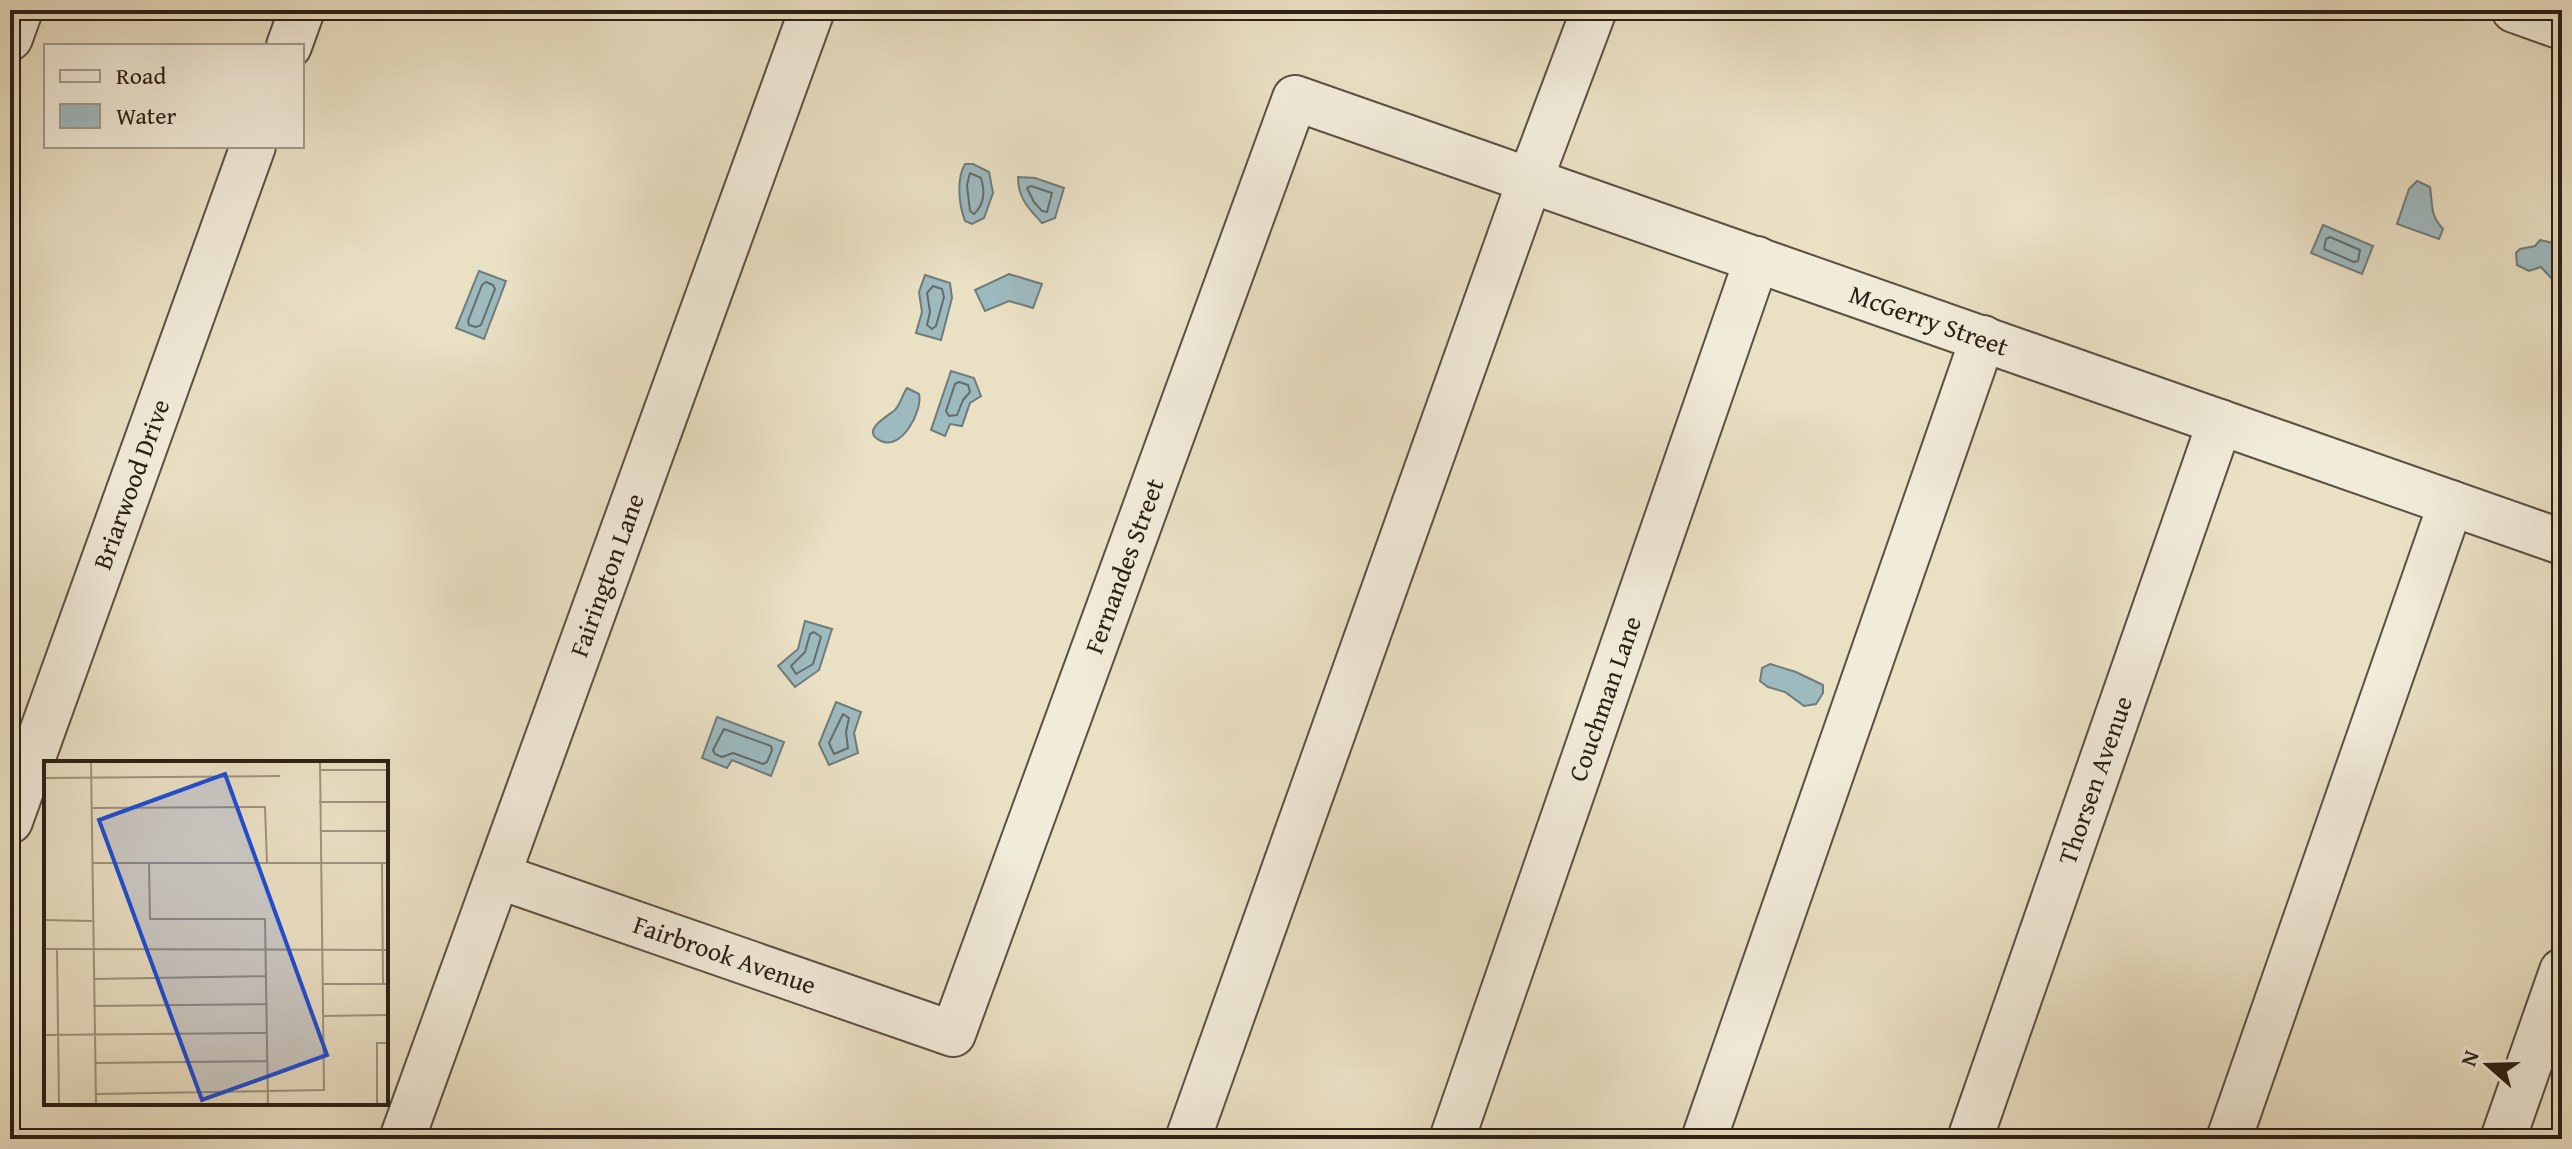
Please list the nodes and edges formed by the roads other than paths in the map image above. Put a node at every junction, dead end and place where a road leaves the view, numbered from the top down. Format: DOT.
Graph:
graph roads {
  1 [pos="20,10"];
  2 [pos="302,10"];
  3 [pos="812,10"];
  4 [pos="1594,10"];
  5 [pos="2514,10"];
  6 [pos="2562,27"];
  7 [pos="10,38"];
  8 [pos="290,44"];
  9 [pos="1295,98"];
  10 [pos="252,148"];
  11 [pos="1530,180"];
  12 [pos="1757,259"];
  13 [pos="1983,338"];
  14 [pos="2220,422"];
  15 [pos="2451,503"];
  16 [pos="2562,542"];
  17 [pos="10,821"];
  18 [pos="498,876"];
  19 [pos="2562,971"];
  20 [pos="953,1034"];
  21 [pos="402,1139"];
  22 [pos="1188,1139"];
  23 [pos="1452,1139"];
  24 [pos="1704,1139"];
  25 [pos="1970,1139"];
  26 [pos="2229,1139"];
  27 [pos="2503,1139"];
  1 -- 7 [label="street"];
  2 -- 8 [label="street"];
  3 -- 18 [label="street, Fairington Lane"];
  4 -- 11 [label="street"];
  5 -- 6 [label="street"];
  9 -- 11 [label="street, McGerry Street"];
  9 -- 20 [label="street, Fernandes Street"];
  10 -- 17 [label="street, Briarwood Drive"];
  11 -- 12 [label="street, McGerry Street"];
  11 -- 22 [label="street"];
  12 -- 13 [label="street, McGerry Street"];
  12 -- 23 [label="street, Couchman Lane"];
  13 -- 14 [label="street, McGerry Street"];
  13 -- 24 [label="street"];
  14 -- 15 [label="street, McGerry Street"];
  14 -- 25 [label="street, Thorsen Avenue"];
  15 -- 16 [label="street, McGerry Street"];
  15 -- 26 [label="street"];
  18 -- 20 [label="street, Fairbrook Avenue"];
  18 -- 21 [label="street, Fairington Lane"];
  19 -- 27 [label="street"];
}
